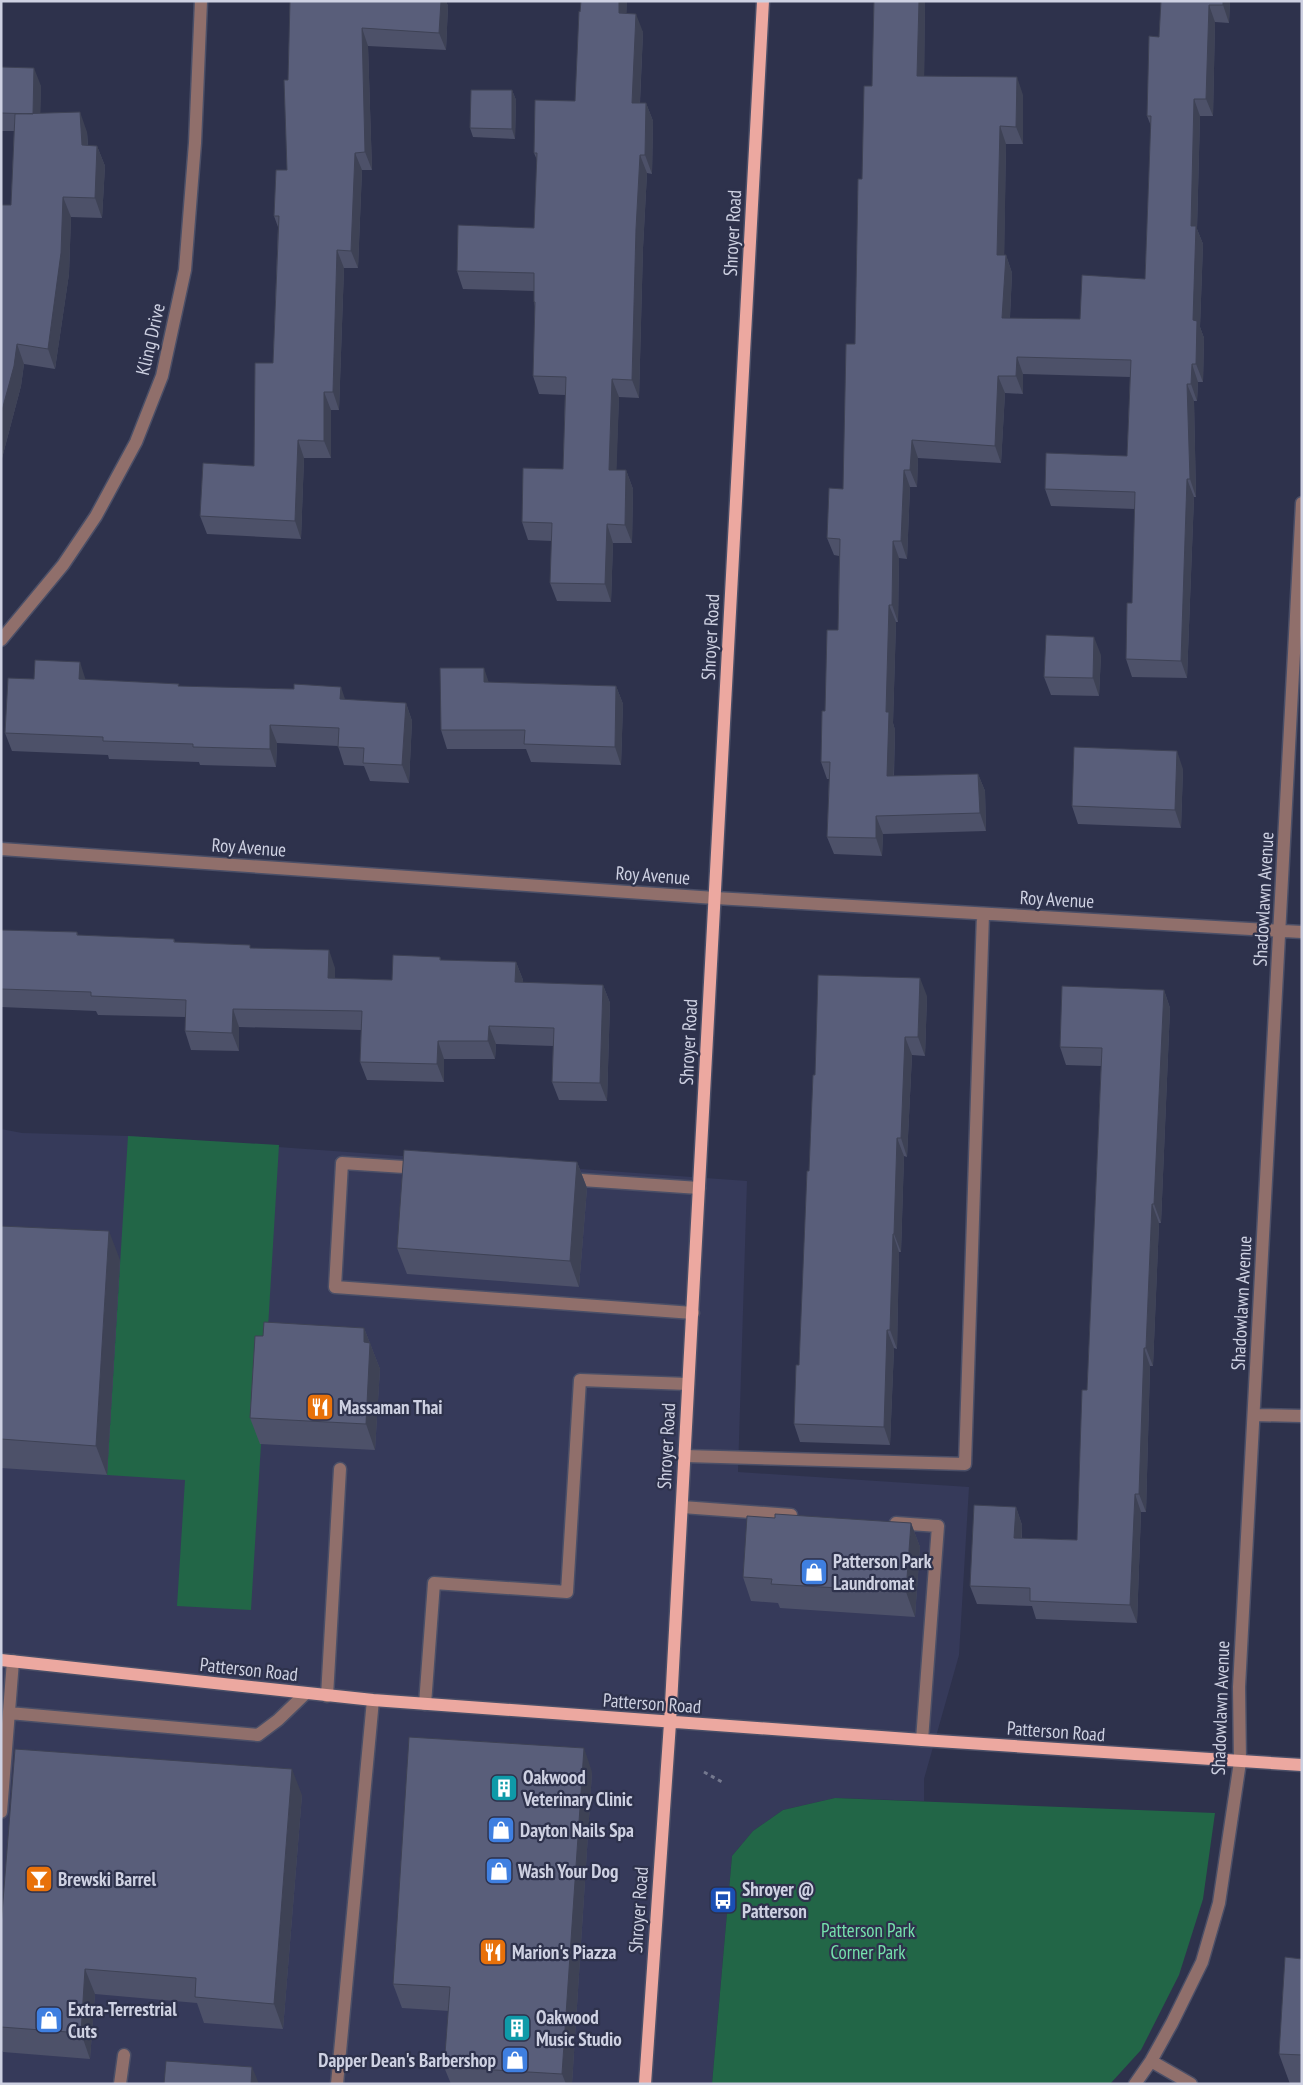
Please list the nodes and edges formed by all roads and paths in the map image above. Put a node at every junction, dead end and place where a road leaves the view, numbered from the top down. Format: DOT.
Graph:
graph roads {
  1 [pos="201,1"];
  2 [pos="763,1"];
  3 [pos="1302,503"];
  4 [pos="1,640"];
  5 [pos="1,849"];
  6 [pos="715,898"];
  7 [pos="983,914"];
  8 [pos="1280,931"];
  9 [pos="1302,932"];
  10 [pos="431,1169"];
  11 [pos="550,1178"];
  12 [pos="699,1188"];
  13 [pos="693,1313"];
  14 [pos="688,1384"];
  15 [pos="1254,1414"];
  16 [pos="1302,1416"];
  17 [pos="685,1456"];
  18 [pos="340,1469"];
  19 [pos="682,1507"];
  20 [pos="800,1516"];
  21 [pos="879,1521"];
  22 [pos="7,1660"];
  23 [pos="305,1694"];
  24 [pos="327,1696"];
  25 [pos="373,1700"];
  26 [pos="425,1704"];
  27 [pos="9,1713"];
  28 [pos="670,1723"];
  29 [pos="922,1740"];
  30 [pos="1240,1762"];
  31 [pos="1302,1765"];
  32 [pos="704,1772"];
  33 [pos="722,1782"];
  34 [pos="1,1812"];
  35 [pos="124,2055"];
  36 [pos="1151,2061"];
  37 [pos="120,2084"];
  38 [pos="337,2084"];
  39 [pos="645,2084"];
  40 [pos="1135,2084"];
  41 [pos="1191,2084"];
  1 -- 4 [label="street, Kling Drive"];
  2 -- 6 [label="main road, Shroyer Road"];
  3 -- 8 [label="street, Shadowlawn Avenue"];
  5 -- 6 [label="street, Roy Avenue"];
  6 -- 7 [label="street, Roy Avenue"];
  6 -- 12 [label="main road, Shroyer Road"];
  7 -- 8 [label="street, Roy Avenue"];
  7 -- 17 [label="street"];
  8 -- 9 [label="street, Roy Avenue"];
  8 -- 15 [label="street, Shadowlawn Avenue"];
  10 -- 13 [label="street"];
  11 -- 12 [label="street"];
  12 -- 13 [label="main road, Shroyer Road"];
  13 -- 14 [label="main road, Shroyer Road"];
  14 -- 17 [label="main road, Shroyer Road"];
  14 -- 26 [label="street"];
  15 -- 16 [label="street"];
  15 -- 30 [label="street, Shadowlawn Avenue"];
  17 -- 19 [label="main road, Shroyer Road"];
  18 -- 24 [label="street"];
  19 -- 20 [label="street"];
  19 -- 28 [label="main road, Shroyer Road"];
  21 -- 29 [label="street"];
  22 -- 23 [label="main road, Patterson Road"];
  22 -- 27 [label="street"];
  23 -- 24 [label="main road, Patterson Road"];
  23 -- 27 [label="street"];
  24 -- 25 [label="main road, Patterson Road"];
  25 -- 26 [label="main road, Patterson Road"];
  25 -- 38 [label="street"];
  26 -- 28 [label="main road, Patterson Road"];
  27 -- 34 [label="street"];
  28 -- 29 [label="main road, Patterson Road"];
  28 -- 39 [label="main road, Shroyer Road"];
  29 -- 30 [label="main road, Patterson Road"];
  30 -- 31 [label="main road, Patterson Road"];
  30 -- 36 [label="street, Shadowlawn Avenue"];
  32 -- 33 [label="path"];
  35 -- 37 [label="street"];
  36 -- 40 [label="street, Shadowlawn Avenue"];
  36 -- 41 [label="street"];
}
